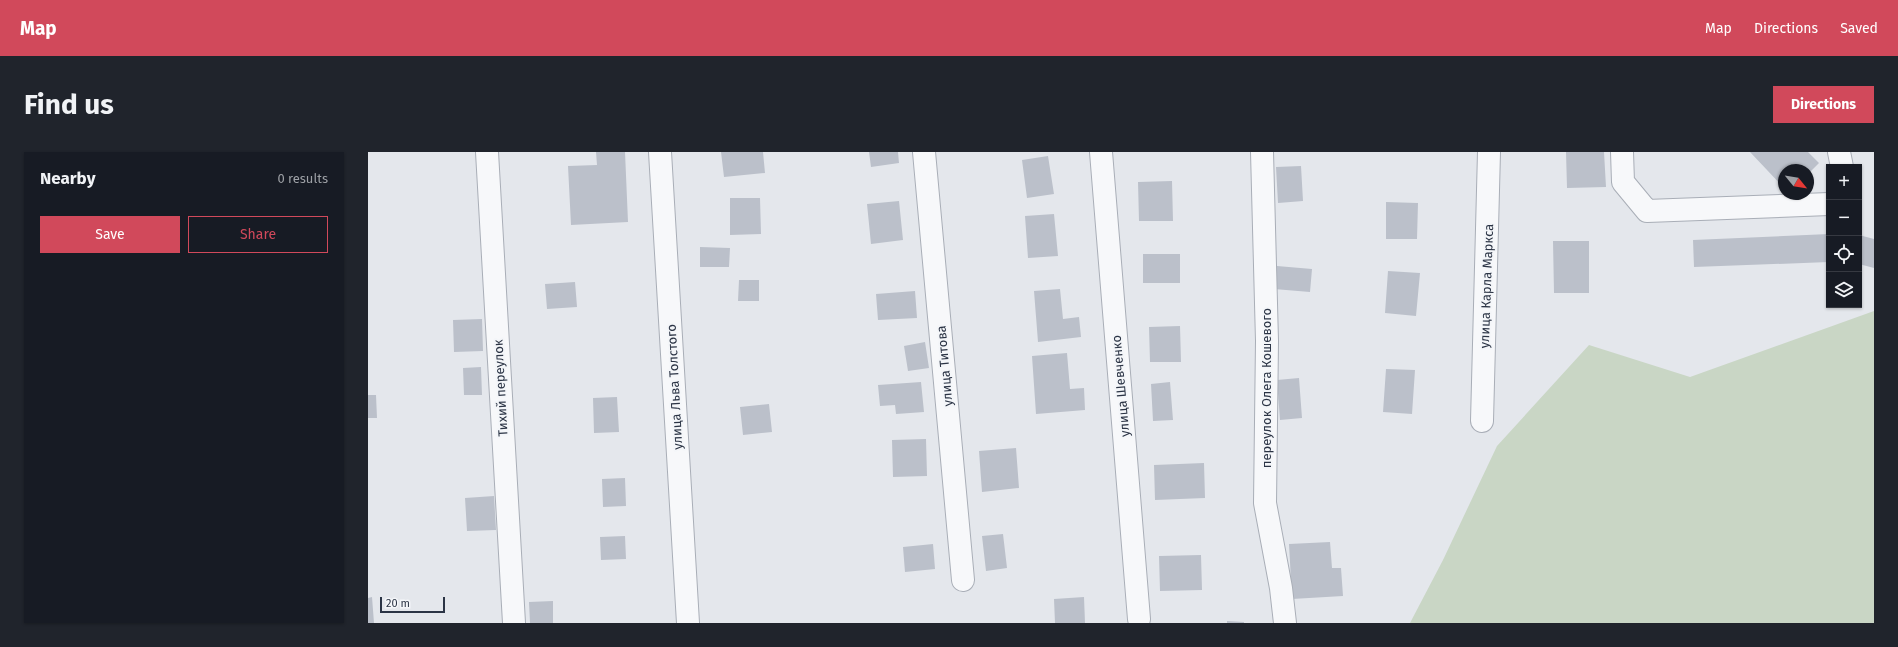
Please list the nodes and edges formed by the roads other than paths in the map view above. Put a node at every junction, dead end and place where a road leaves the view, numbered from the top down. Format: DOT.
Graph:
graph roads {
  1 [pos="487,152"];
  2 [pos="660,152"];
  3 [pos="924,152"];
  4 [pos="1101,152"];
  5 [pos="1262,152"];
  6 [pos="1489,152"];
  7 [pos="1622,152"];
  8 [pos="1839,152"];
  9 [pos="1841,164"];
  10 [pos="1826,204"];
  11 [pos="1482,421"];
  12 [pos="962,580"];
  13 [pos="1139,619"];
  14 [pos="514,623"];
  15 [pos="688,623"];
  16 [pos="1285,623"];
  1 -- 14 [label="street, Тихий переулок"];
  2 -- 15 [label="street, улица Льва Толстого"];
  3 -- 12 [label="street, улица Титова"];
  4 -- 13 [label="street, улица Шевченко"];
  5 -- 16 [label="street, переулок Олега Кошевого"];
  6 -- 11 [label="street, улица Карла Маркса"];
  7 -- 10 [label="street"];
  8 -- 9 [label="street"];
}
